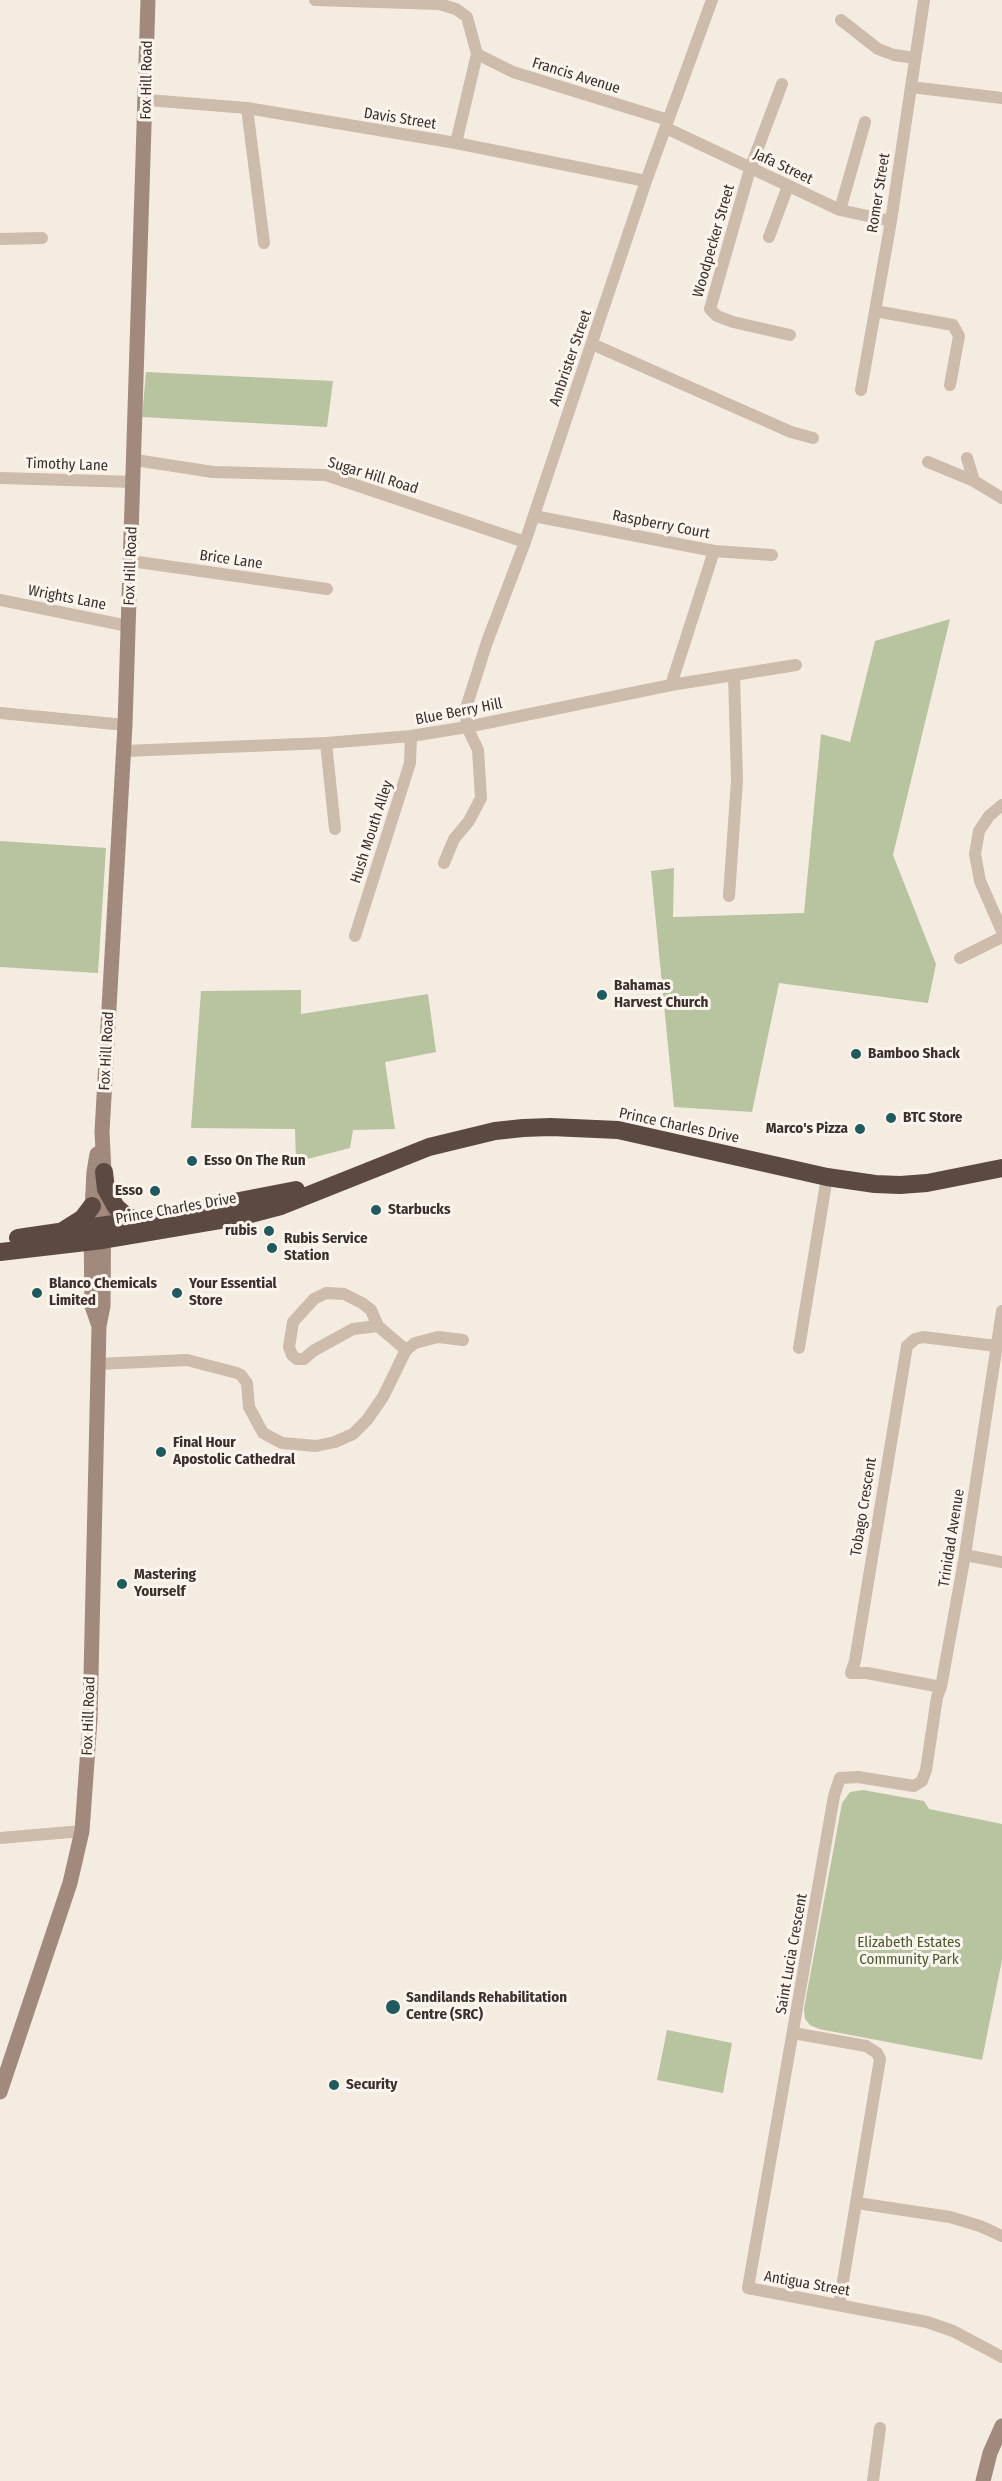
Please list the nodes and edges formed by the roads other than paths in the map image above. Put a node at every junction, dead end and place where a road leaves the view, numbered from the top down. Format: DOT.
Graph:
graph roads {
  1 [pos="148,0"];
  2 [pos="315,0"];
  3 [pos="924,0"];
  4 [pos="709,1"];
  5 [pos="841,20"];
  6 [pos="477,54"];
  7 [pos="915,58"];
  8 [pos="782,84"];
  9 [pos="910,87"];
  10 [pos="1002,98"];
  11 [pos="147,100"];
  12 [pos="247,108"];
  13 [pos="865,122"];
  14 [pos="667,124"];
  15 [pos="456,143"];
  16 [pos="750,169"];
  17 [pos="646,181"];
  18 [pos="788,186"];
  19 [pos="840,210"];
  20 [pos="891,221"];
  21 [pos="769,237"];
  22 [pos="42,238"];
  23 [pos="0,239"];
  24 [pos="264,243"];
  25 [pos="875,311"];
  26 [pos="790,335"];
  27 [pos="592,344"];
  28 [pos="950,384"];
  29 [pos="861,390"];
  30 [pos="813,438"];
  31 [pos="968,458"];
  32 [pos="135,460"];
  33 [pos="928,462"];
  34 [pos="0,478"];
  35 [pos="974,481"];
  36 [pos="134,482"];
  37 [pos="1002,498"];
  38 [pos="534,516"];
  39 [pos="525,542"];
  40 [pos="714,551"];
  41 [pos="772,555"];
  42 [pos="131,561"];
  43 [pos="327,589"];
  44 [pos="0,600"];
  45 [pos="128,626"];
  46 [pos="796,665"];
  47 [pos="734,675"];
  48 [pos="670,685"];
  49 [pos="0,713"];
  50 [pos="125,725"];
  51 [pos="467,727"];
  52 [pos="411,736"];
  53 [pos="326,743"];
  54 [pos="124,751"];
  55 [pos="1002,805"];
  56 [pos="335,829"];
  57 [pos="444,863"];
  58 [pos="729,896"];
  59 [pos="1002,931"];
  60 [pos="355,936"];
  61 [pos="1002,937"];
  62 [pos="960,958"];
  63 [pos="102,1132"];
  64 [pos="1002,1168"];
  65 [pos="104,1172"];
  66 [pos="353,1177"];
  67 [pos="827,1177"];
  68 [pos="92,1206"];
  69 [pos="141,1220"];
  70 [pos="57,1233"];
  71 [pos="97,1234"];
  72 [pos="0,1240"];
  73 [pos="0,1252"];
  74 [pos="1002,1311"];
  75 [pos="378,1326"];
  76 [pos="463,1340"];
  77 [pos="996,1346"];
  78 [pos="799,1348"];
  79 [pos="406,1350"];
  80 [pos="98,1364"];
  81 [pos="965,1555"];
  82 [pos="1002,1562"];
  83 [pos="941,1687"];
  84 [pos="926,1770"];
  85 [pos="82,1831"];
  86 [pos="0,1838"];
  87 [pos="793,2033"];
  88 [pos="0,2092"];
  89 [pos="857,2203"];
  90 [pos="1002,2236"];
  91 [pos="839,2305"];
  92 [pos="1002,2357"];
  93 [pos="1002,2426"];
  94 [pos="880,2428"];
  95 [pos="874,2481"];
  96 [pos="983,2481"];
  1 -- 11 [label="main road, Fox Hill Road"];
  2 -- 6 [label="street"];
  3 -- 7 [label="street, Romer Street"];
  4 -- 14 [label="street, Ambrister Street"];
  5 -- 7 [label="street"];
  6 -- 14 [label="street, Francis Avenue"];
  6 -- 15 [label="street"];
  7 -- 9 [label="street, Romer Street"];
  8 -- 16 [label="street"];
  9 -- 10 [label="street"];
  9 -- 20 [label="street, Romer Street"];
  11 -- 12 [label="street, Davis Street"];
  11 -- 32 [label="main road, Fox Hill Road"];
  12 -- 15 [label="street, Davis Street"];
  12 -- 24 [label="street"];
  13 -- 19 [label="street"];
  14 -- 16 [label="street, Jafa Street"];
  14 -- 17 [label="street, Ambrister Street"];
  15 -- 17 [label="street, Davis Street"];
  16 -- 18 [label="street, Jafa Street"];
  16 -- 26 [label="street, Woodpecker Street"];
  17 -- 27 [label="street, Ambrister Street"];
  18 -- 19 [label="street, Jafa Street"];
  18 -- 21 [label="street"];
  19 -- 20 [label="street, Jafa Street"];
  20 -- 25 [label="street, Romer Street"];
  22 -- 23 [label="street"];
  25 -- 28 [label="street"];
  25 -- 29 [label="street, Romer Street"];
  27 -- 30 [label="street"];
  27 -- 38 [label="street, Ambrister Street"];
  31 -- 35 [label="street"];
  32 -- 36 [label="main road, Fox Hill Road"];
  32 -- 39 [label="street, Sugar Hill Road"];
  33 -- 35 [label="street"];
  34 -- 36 [label="street, Timothy Lane"];
  35 -- 37 [label="street"];
  36 -- 42 [label="main road, Fox Hill Road"];
  38 -- 39 [label="street, Ambrister Street"];
  38 -- 40 [label="street, Raspberry Court"];
  39 -- 51 [label="street, Ambrister Street"];
  40 -- 41 [label="street"];
  40 -- 48 [label="street, Raspberry Court"];
  42 -- 43 [label="street, Brice Lane"];
  42 -- 45 [label="main road, Fox Hill Road"];
  44 -- 45 [label="street, Wrights Lane"];
  45 -- 50 [label="main road, Fox Hill Road"];
  46 -- 47 [label="street, Blue Berry Hill"];
  47 -- 48 [label="street, Blue Berry Hill"];
  47 -- 58 [label="street"];
  48 -- 51 [label="street, Blue Berry Hill"];
  49 -- 50 [label="street"];
  50 -- 54 [label="main road, Fox Hill Road"];
  51 -- 52 [label="street, Blue Berry Hill"];
  51 -- 57 [label="street"];
  52 -- 53 [label="street, Blue Berry Hill"];
  52 -- 60 [label="street, Hush Mouth Alley"];
  53 -- 54 [label="street, Blue Berry Hill"];
  53 -- 56 [label="street"];
  54 -- 63 [label="main road, Fox Hill Road"];
  55 -- 59 [label="street"];
  61 -- 62 [label="street"];
  63 -- 65 [label="main road, Fox Hill Road"];
  63 -- 68 [label="main road, Fox Hill Road"];
  64 -- 67 [label="highway, Prince Charles Drive"];
  65 -- 69 [label="highway"];
  65 -- 71 [label="main road, Fox Hill Road"];
  66 -- 67 [label="highway, Prince Charles Drive"];
  66 -- 69 [label="highway, Prince Charles Drive"];
  66 -- 71 [label="highway, Prince Charles Drive"];
  67 -- 78 [label="street"];
  68 -- 70 [label="highway"];
  68 -- 71 [label="main road, Fox Hill Road"];
  69 -- 71 [label="highway, Prince Charles Drive"];
  70 -- 71 [label="highway, Prince Charles Drive"];
  70 -- 72 [label="highway, Prince Charles Drive"];
  71 -- 73 [label="highway, Prince Charles Drive"];
  71 -- 80 [label="main road, Fox Hill Road"];
  74 -- 77 [label="street, Trinidad Avenue"];
  75 -- 75 [label="street"];
  75 -- 79 [label="street"];
  76 -- 79 [label="street"];
  77 -- 81 [label="street, Trinidad Avenue"];
  77 -- 83 [label="street, Tobago Crescent"];
  79 -- 80 [label="street"];
  80 -- 85 [label="main road, Fox Hill Road"];
  81 -- 82 [label="street"];
  81 -- 83 [label="street, Trinidad Avenue"];
  83 -- 84 [label="street, Trinidad Avenue"];
  84 -- 87 [label="street, Saint Lucia Crescent"];
  85 -- 86 [label="street"];
  85 -- 88 [label="main road, Fox Hill Road"];
  87 -- 89 [label="street, Saint Lucia Crescent"];
  87 -- 91 [label="street, Antigua Street"];
  89 -- 90 [label="street"];
  89 -- 91 [label="street, Saint Lucia Crescent"];
  91 -- 92 [label="street, Antigua Street"];
  93 -- 96 [label="main road"];
  94 -- 95 [label="street"];
}
